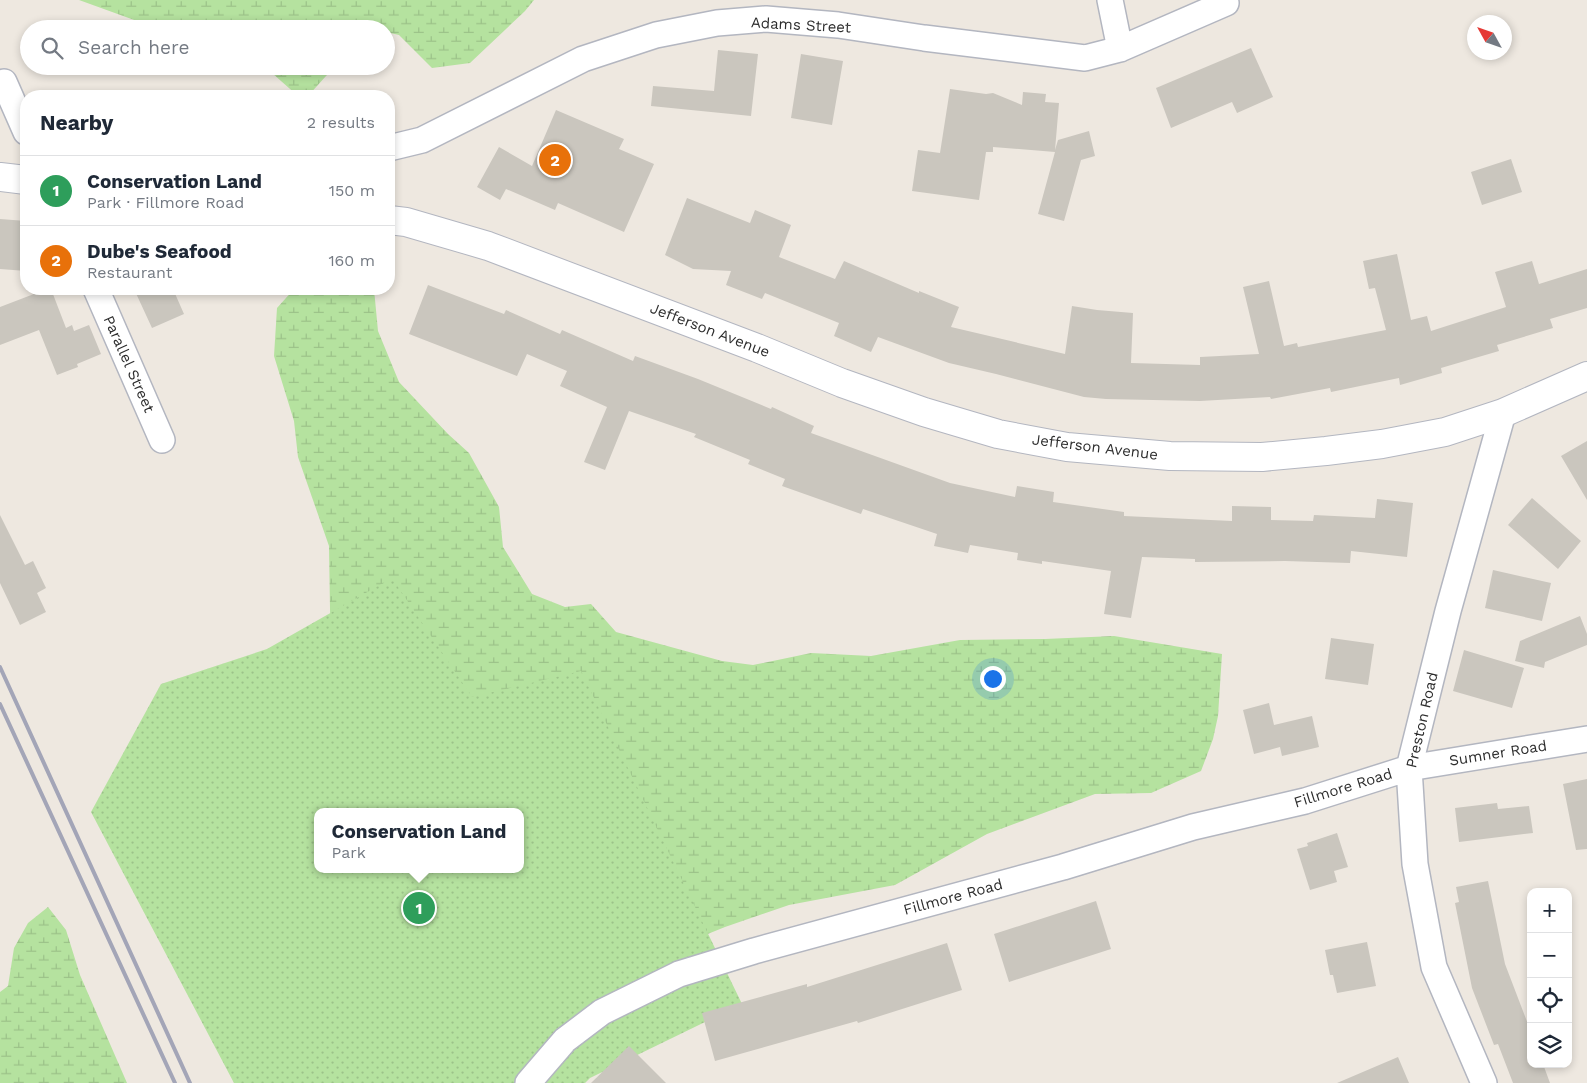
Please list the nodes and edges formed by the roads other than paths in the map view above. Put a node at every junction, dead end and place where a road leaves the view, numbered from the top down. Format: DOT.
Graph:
graph roads {
  1 [pos="1110,0"];
  2 [pos="1226,3"];
  3 [pos="1120,50"];
  4 [pos="2,80"];
  5 [pos="20,93"];
  6 [pos="20,119"];
  7 [pos="395,147"];
  8 [pos="0,177"];
  9 [pos="20,179"];
  10 [pos="395,221"];
  11 [pos="99,295"];
  12 [pos="1587,376"];
  13 [pos="1503,413"];
  14 [pos="162,440"];
  15 [pos="1587,739"];
  16 [pos="1409,768"];
  17 [pos="528,1083"];
  18 [pos="1484,1083"];
  1 -- 3 [label="street"];
  2 -- 3 [label="street, Adams Street"];
  3 -- 7 [label="street, Adams Street"];
  4 -- 5 [label="street"];
  4 -- 6 [label="street"];
  8 -- 9 [label="main road"];
  10 -- 13 [label="main road, Jefferson Avenue"];
  11 -- 14 [label="street, Parallel Street"];
  12 -- 13 [label="main road, Jefferson Avenue"];
  13 -- 16 [label="street, Preston Road"];
  15 -- 16 [label="street, Sumner Road"];
  16 -- 17 [label="street, Fillmore Road"];
  16 -- 18 [label="street, Preston Road"];
}
